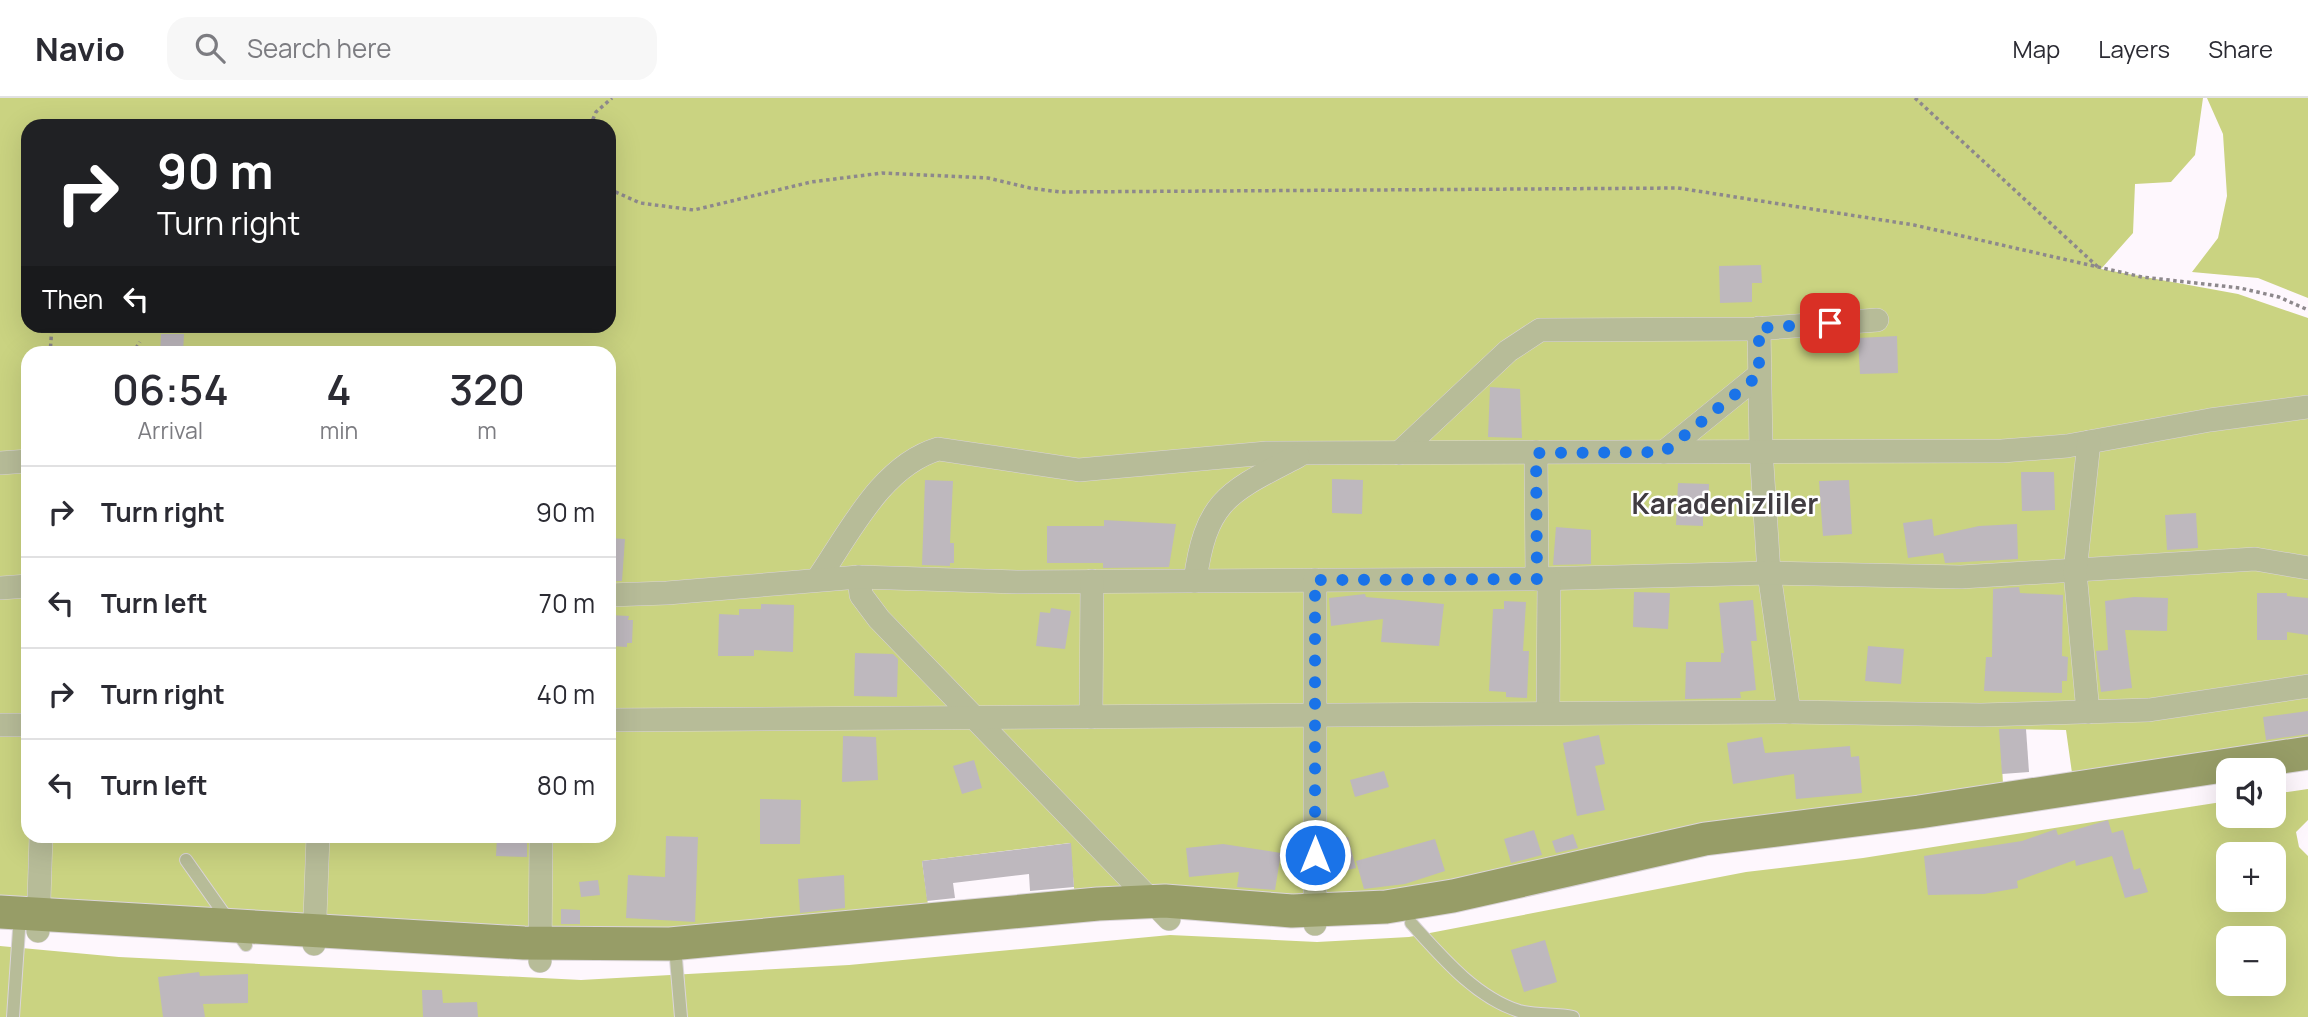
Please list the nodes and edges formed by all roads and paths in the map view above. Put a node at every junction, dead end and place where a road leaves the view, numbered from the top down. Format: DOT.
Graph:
graph roads {
  1 [pos="612,98"];
  2 [pos="1915,98"];
  3 [pos="593,119"];
  4 [pos="616,192"];
  5 [pos="2101,269"];
  6 [pos="2308,310"];
  7 [pos="1877,320"];
  8 [pos="1759,328"];
  9 [pos="140,342"];
  10 [pos="137,346"];
  11 [pos="1759,375"];
  12 [pos="2308,407"];
  13 [pos="2089,442"];
  14 [pos="1761,450"];
  15 [pos="1664,452"];
  16 [pos="1304,453"];
  17 [pos="1399,453"];
  18 [pos="1536,453"];
  19 [pos="21,462"];
  20 [pos="0,463"];
  21 [pos="2308,568"];
  22 [pos="2075,572"];
  23 [pos="1769,573"];
  24 [pos="859,577"];
  25 [pos="817,579"];
  26 [pos="1543,579"];
  27 [pos="1315,580"];
  28 [pos="1092,581"];
  29 [pos="1195,581"];
  30 [pos="21,586"];
  31 [pos="0,588"];
  32 [pos="616,595"];
  33 [pos="2308,686"];
  34 [pos="1789,712"];
  35 [pos="2088,712"];
  36 [pos="1548,713"];
  37 [pos="1314,716"];
  38 [pos="975,718"];
  39 [pos="1091,718"];
  40 [pos="616,720"];
  41 [pos="0,725"];
  42 [pos="21,725"];
  43 [pos="2308,753"];
  44 [pos="2308,770"];
  45 [pos="2286,773"];
  46 [pos="2216,784"];
  47 [pos="39,843"];
  48 [pos="318,843"];
  49 [pos="541,843"];
  50 [pos="186,860"];
  51 [pos="1161,910"];
  52 [pos="1315,918"];
  53 [pos="19,923"];
  54 [pos="1411,923"];
  55 [pos="240,935"];
  56 [pos="315,939"];
  57 [pos="540,952"];
  58 [pos="676,959"];
  59 [pos="13,1017"];
  60 [pos="681,1017"];
  61 [pos="1573,1017"];
  1 -- 3 [label="path"];
  2 -- 5 [label="path"];
  4 -- 5 [label="path"];
  5 -- 6 [label="path"];
  7 -- 8 [label="street"];
  8 -- 11 [label="street"];
  8 -- 17 [label="street"];
  9 -- 10 [label="path"];
  11 -- 14 [label="street"];
  11 -- 15 [label="street"];
  12 -- 13 [label="street"];
  13 -- 14 [label="street"];
  13 -- 22 [label="street"];
  14 -- 15 [label="street"];
  14 -- 23 [label="street"];
  15 -- 18 [label="street"];
  16 -- 17 [label="street"];
  16 -- 25 [label="street"];
  16 -- 29 [label="street"];
  17 -- 18 [label="street"];
  18 -- 26 [label="street"];
  19 -- 20 [label="street"];
  21 -- 22 [label="street"];
  22 -- 23 [label="street"];
  22 -- 35 [label="street"];
  23 -- 26 [label="street"];
  23 -- 34 [label="street"];
  24 -- 25 [label="street"];
  24 -- 28 [label="street"];
  24 -- 38 [label="street"];
  25 -- 32 [label="street"];
  26 -- 27 [label="street"];
  26 -- 36 [label="street"];
  27 -- 29 [label="street"];
  27 -- 37 [label="street"];
  28 -- 29 [label="street"];
  28 -- 39 [label="street"];
  30 -- 31 [label="street"];
  33 -- 35 [label="street"];
  34 -- 35 [label="street"];
  34 -- 36 [label="street"];
  36 -- 37 [label="street"];
  37 -- 39 [label="street"];
  37 -- 52 [label="street"];
  38 -- 39 [label="street"];
  38 -- 40 [label="street"];
  38 -- 51 [label="street"];
  41 -- 42 [label="street"];
  43 -- 52 [label="main road"];
  44 -- 45 [label="main road"];
  46 -- 54 [label="main road"];
  47 -- 53 [label="street"];
  48 -- 56 [label="street"];
  49 -- 57 [label="street"];
  50 -- 55 [label="lane"];
  51 -- 52 [label="main road"];
  51 -- 57 [label="main road"];
  51 -- 58 [label="main road"];
  52 -- 54 [label="main road"];
  53 -- 55 [label="main road"];
  53 -- 59 [label="lane"];
  54 -- 61 [label="lane"];
  55 -- 56 [label="main road"];
  56 -- 57 [label="main road"];
  57 -- 58 [label="main road"];
  58 -- 60 [label="lane"];
}
